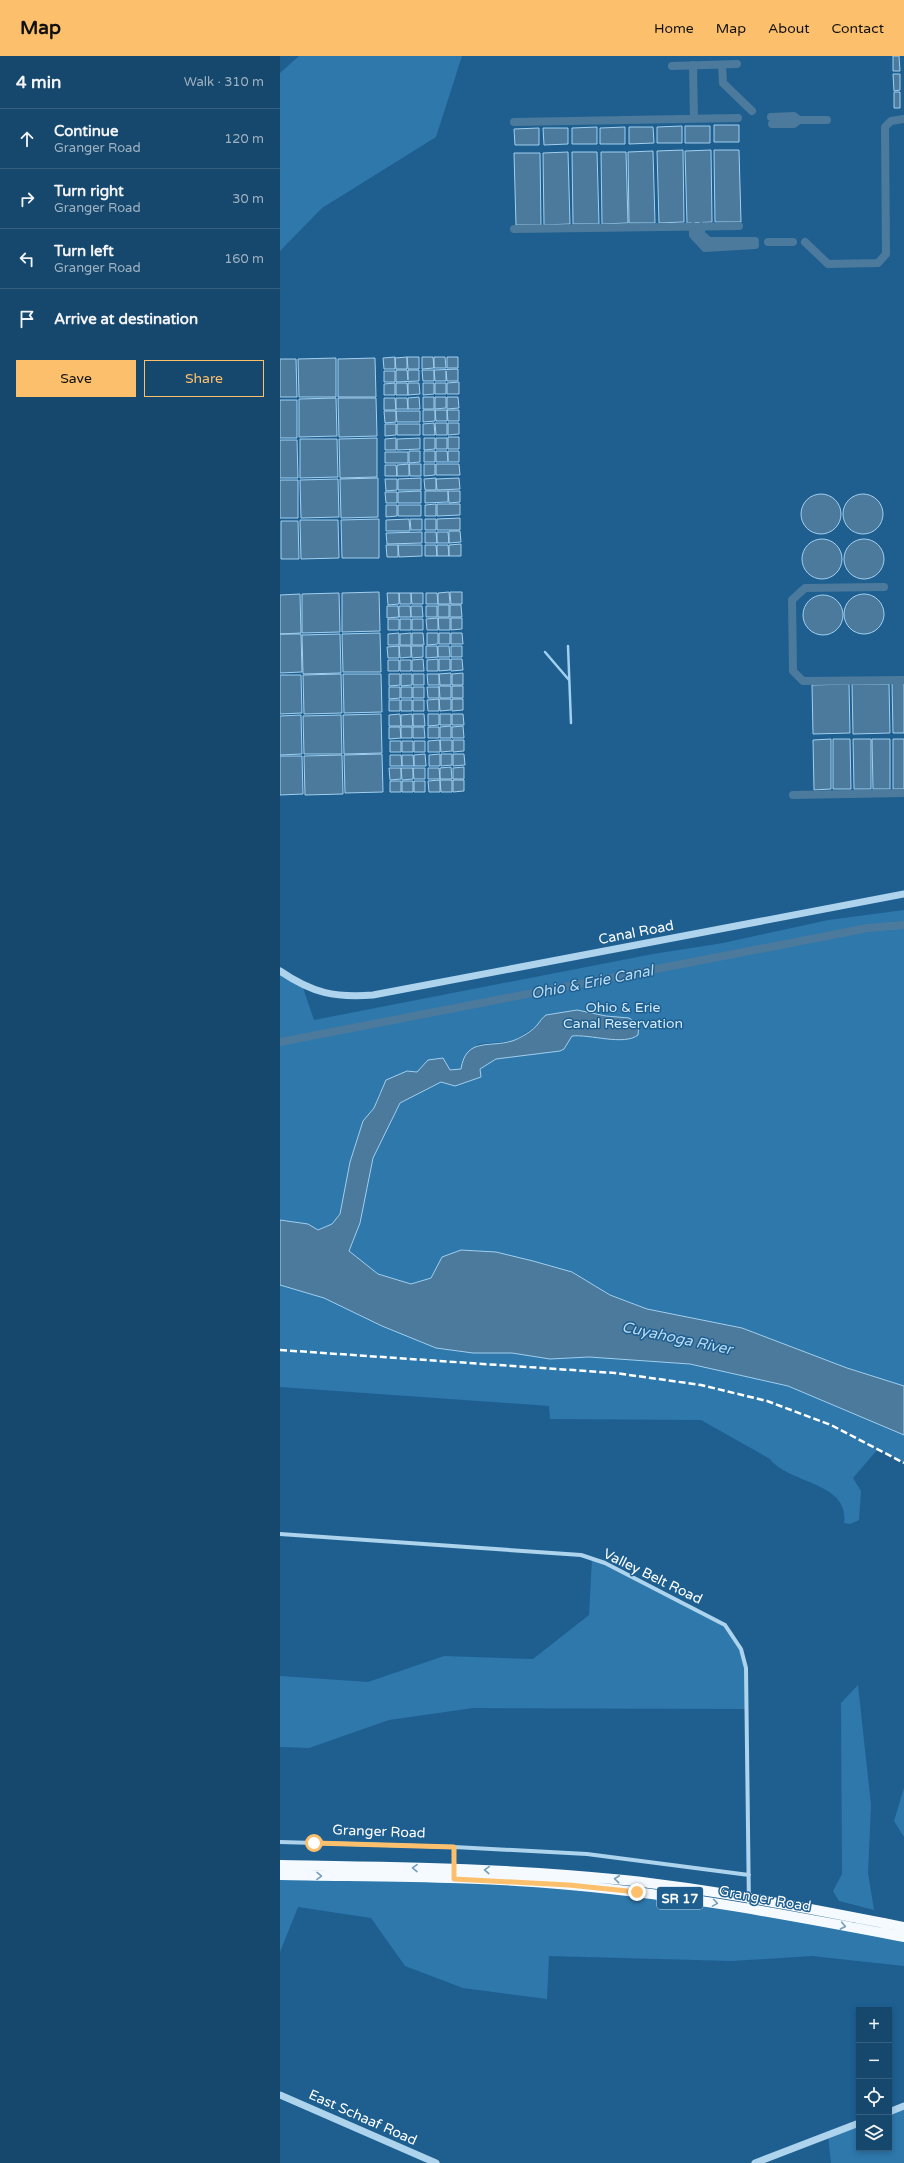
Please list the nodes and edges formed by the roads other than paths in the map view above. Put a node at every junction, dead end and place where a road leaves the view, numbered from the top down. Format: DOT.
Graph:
graph roads {
  1 [pos="904,894"];
  2 [pos="280,971"];
  3 [pos="280,1534"];
  4 [pos="280,1842"];
  5 [pos="454,1847"];
  6 [pos="280,1865"];
  7 [pos="454,1874"];
  8 [pos="749,1874"];
  9 [pos="280,1875"];
  10 [pos="749,1903"];
  11 [pos="904,1927"];
  12 [pos="904,1937"];
  13 [pos="280,2095"];
  14 [pos="904,2106"];
  15 [pos="892,2111"];
  16 [pos="856,2124"];
  17 [pos="436,2163"];
  18 [pos="756,2163"];
  1 -- 2 [label="street, Canal Road"];
  3 -- 8 [label="street, Valley Belt Road"];
  4 -- 5 [label="street, Granger Road"];
  5 -- 7 [label="street"];
  5 -- 8 [label="street, Granger Road"];
  7 -- 6 [label="main road, Granger Road / SR 17, one-way"];
  9 -- 7 [label="main road, Granger Road / SR 17, one-way"];
  7 -- 10 [label="main road, Granger Road / SR 17"];
  8 -- 10 [label="street, Valley Belt Road"];
  10 -- 11 [label="main road, Granger Road / SR 17"];
  10 -- 12 [label="main road, Granger Road / SR 17, one-way"];
  13 -- 17 [label="street, East Schaaf Road"];
  14 -- 15 [label="street"];
  16 -- 18 [label="street"];
}
